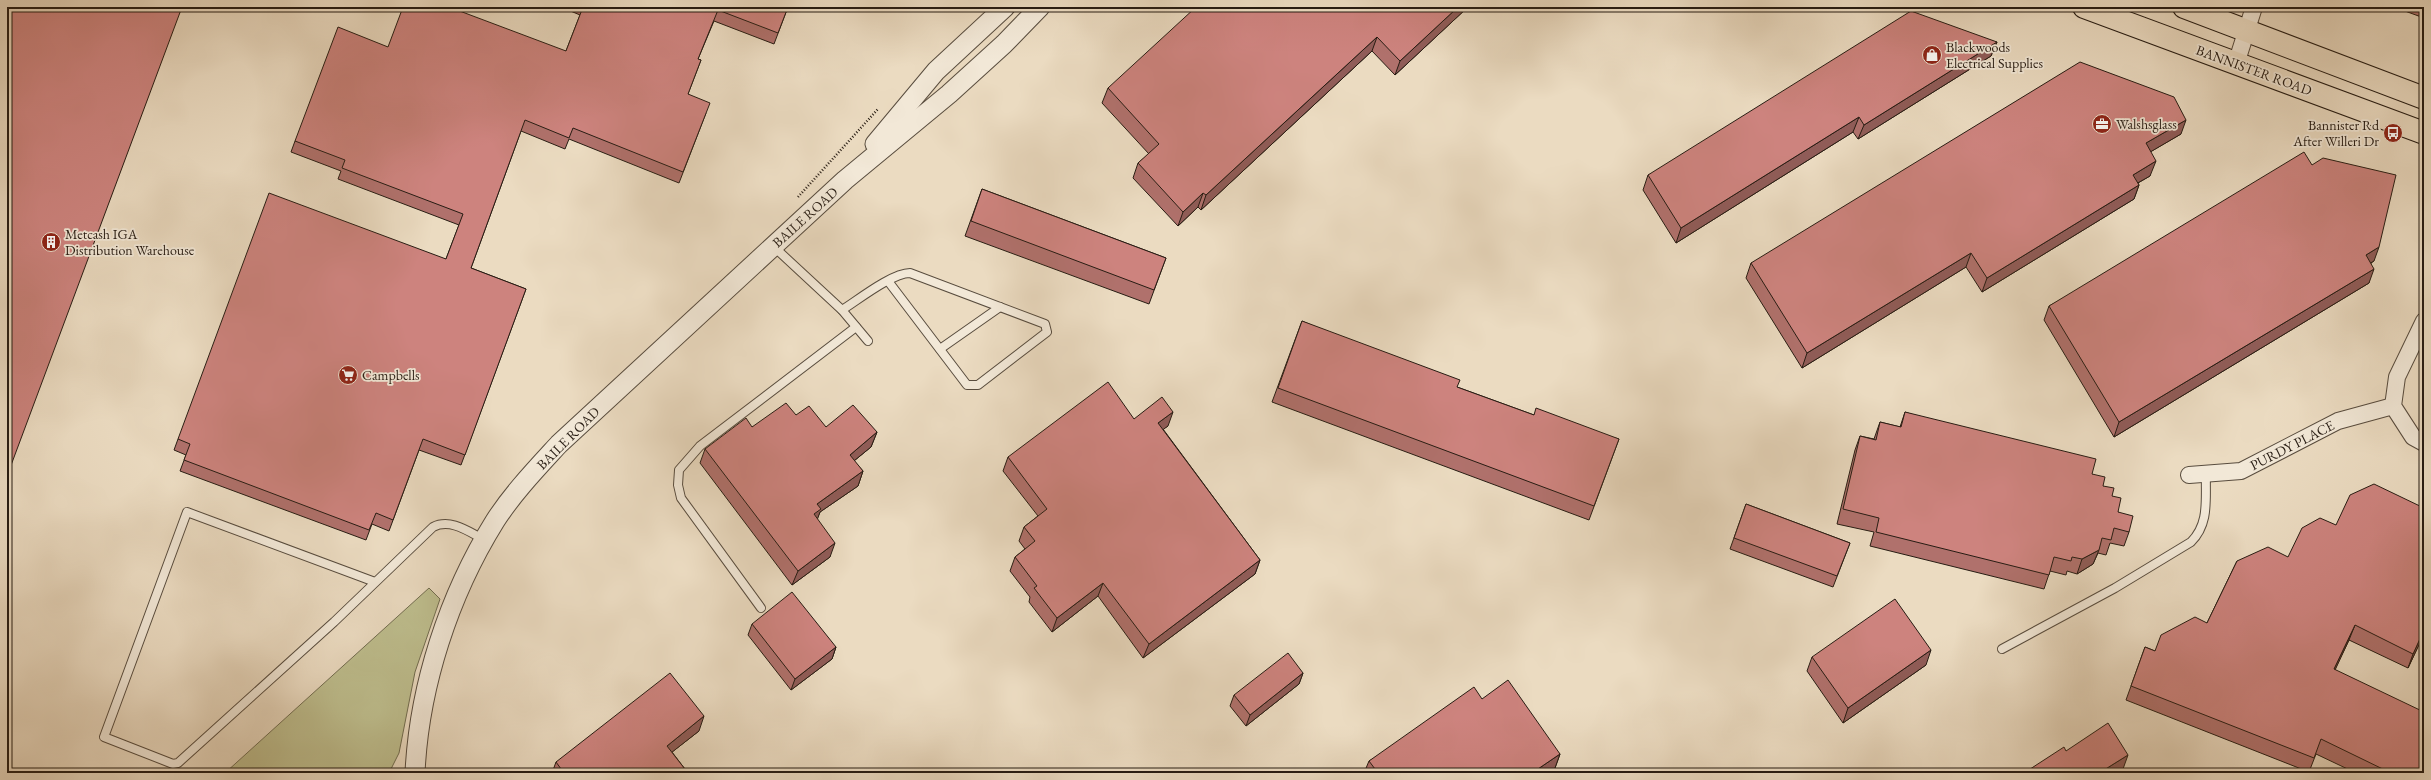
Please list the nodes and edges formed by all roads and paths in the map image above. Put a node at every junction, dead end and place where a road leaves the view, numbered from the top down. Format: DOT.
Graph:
graph roads {
  1 [pos="1005,7"];
  2 [pos="1040,7"];
  3 [pos="2084,7"];
  4 [pos="2184,7"];
  5 [pos="2254,7"];
  6 [pos="1022,25"];
  7 [pos="2247,31"];
  8 [pos="2236,64"];
  9 [pos="2424,98"];
  10 [pos="2424,133"];
  11 [pos="845,180"];
  12 [pos="773,246"];
  13 [pos="888,281"];
  14 [pos="1000,307"];
  15 [pos="842,310"];
  16 [pos="2424,321"];
  17 [pos="856,327"];
  18 [pos="868,341"];
  19 [pos="940,349"];
  20 [pos="2393,406"];
  21 [pos="2424,443"];
  22 [pos="2206,473"];
  23 [pos="2189,475"];
  24 [pos="484,540"];
  25 [pos="375,582"];
  26 [pos="761,608"];
  27 [pos="2002,649"];
  28 [pos="415,773"];
  1 -- 6 [label="street"];
  1 -- 11 [label="street, BAILE ROAD"];
  2 -- 6 [label="street, BAILE ROAD"];
  3 -- 8 [label="main road, BANNISTER ROAD"];
  4 -- 7 [label="main road"];
  5 -- 7 [label="street"];
  6 -- 11 [label="street, BAILE ROAD"];
  7 -- 8 [label="street"];
  7 -- 9 [label="main road"];
  8 -- 10 [label="main road, BANNISTER ROAD"];
  11 -- 12 [label="street, BAILE ROAD"];
  12 -- 15 [label="lane"];
  12 -- 24 [label="street, BAILE ROAD"];
  13 -- 14 [label="lane"];
  13 -- 15 [label="lane"];
  13 -- 19 [label="lane"];
  14 -- 19 [label="lane"];
  14 -- 19 [label="lane"];
  15 -- 17 [label="lane"];
  16 -- 20 [label="street"];
  17 -- 18 [label="lane"];
  17 -- 26 [label="lane"];
  20 -- 21 [label="street"];
  20 -- 22 [label="street, PURDY PLACE"];
  22 -- 23 [label="street, PURDY PLACE"];
  22 -- 27 [label="lane"];
  24 -- 25 [label="lane"];
  24 -- 28 [label="street, BAILE ROAD"];
  25 -- 25 [label="lane"];
}
